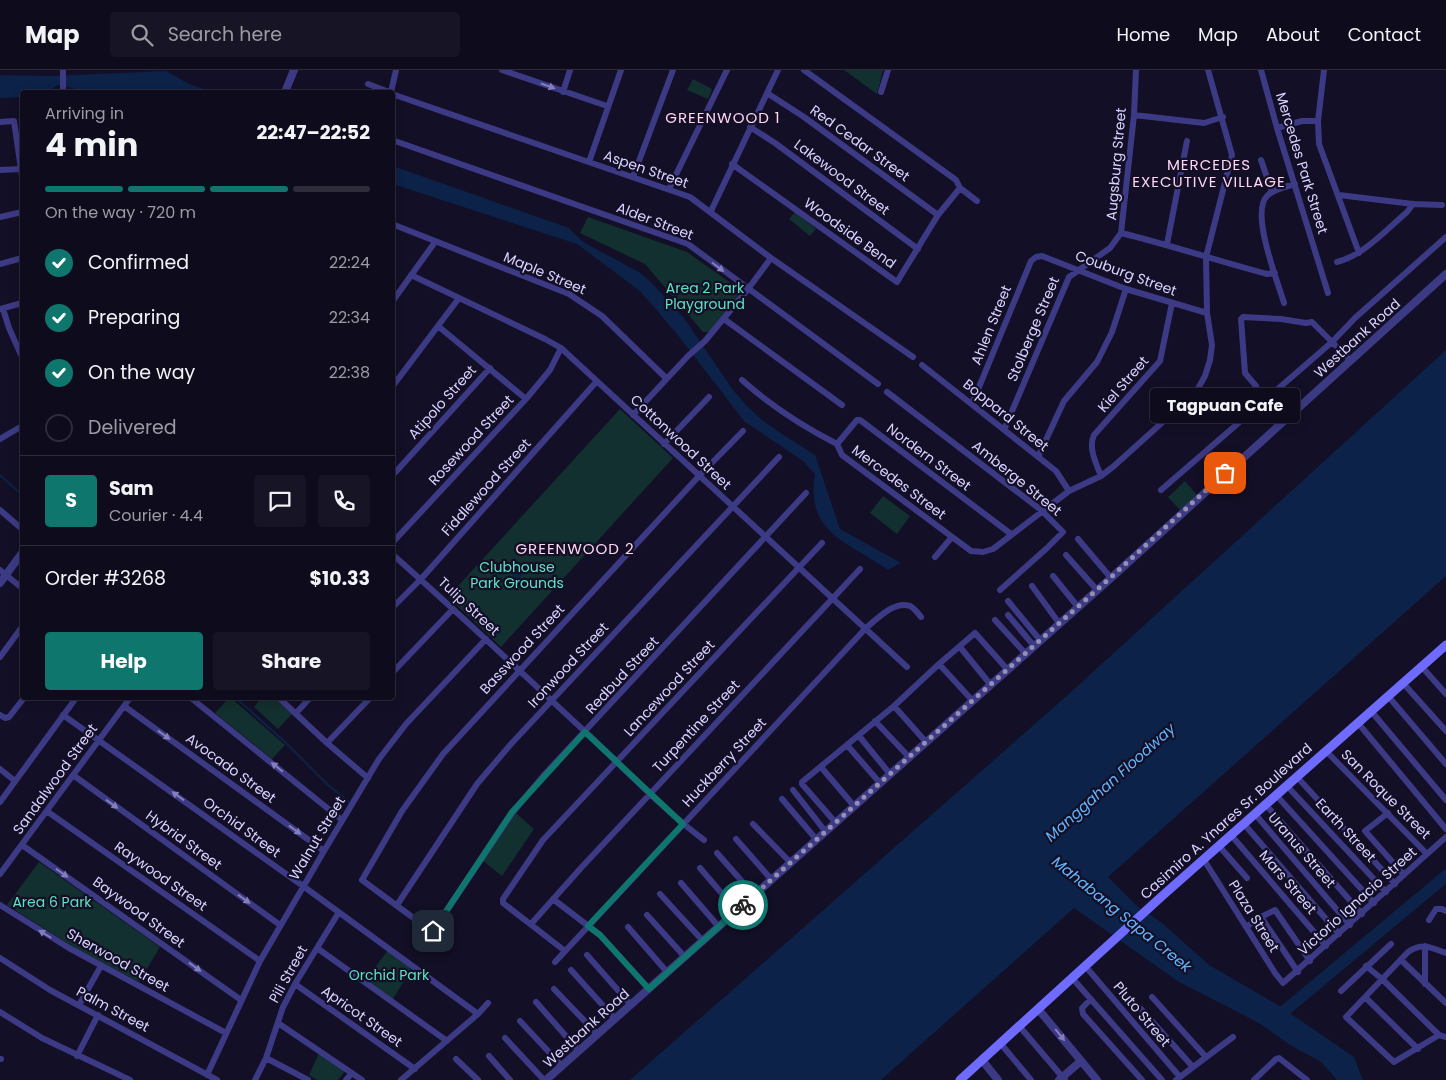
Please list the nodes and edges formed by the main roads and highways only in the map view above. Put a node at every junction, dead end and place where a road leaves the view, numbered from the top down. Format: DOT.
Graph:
graph roads {
  1 [pos="1445,649"];
  2 [pos="963,1079"];
  1 -- 2 [label="main road, Casimiro A. Ynares Sr. Boulevard"];
}
